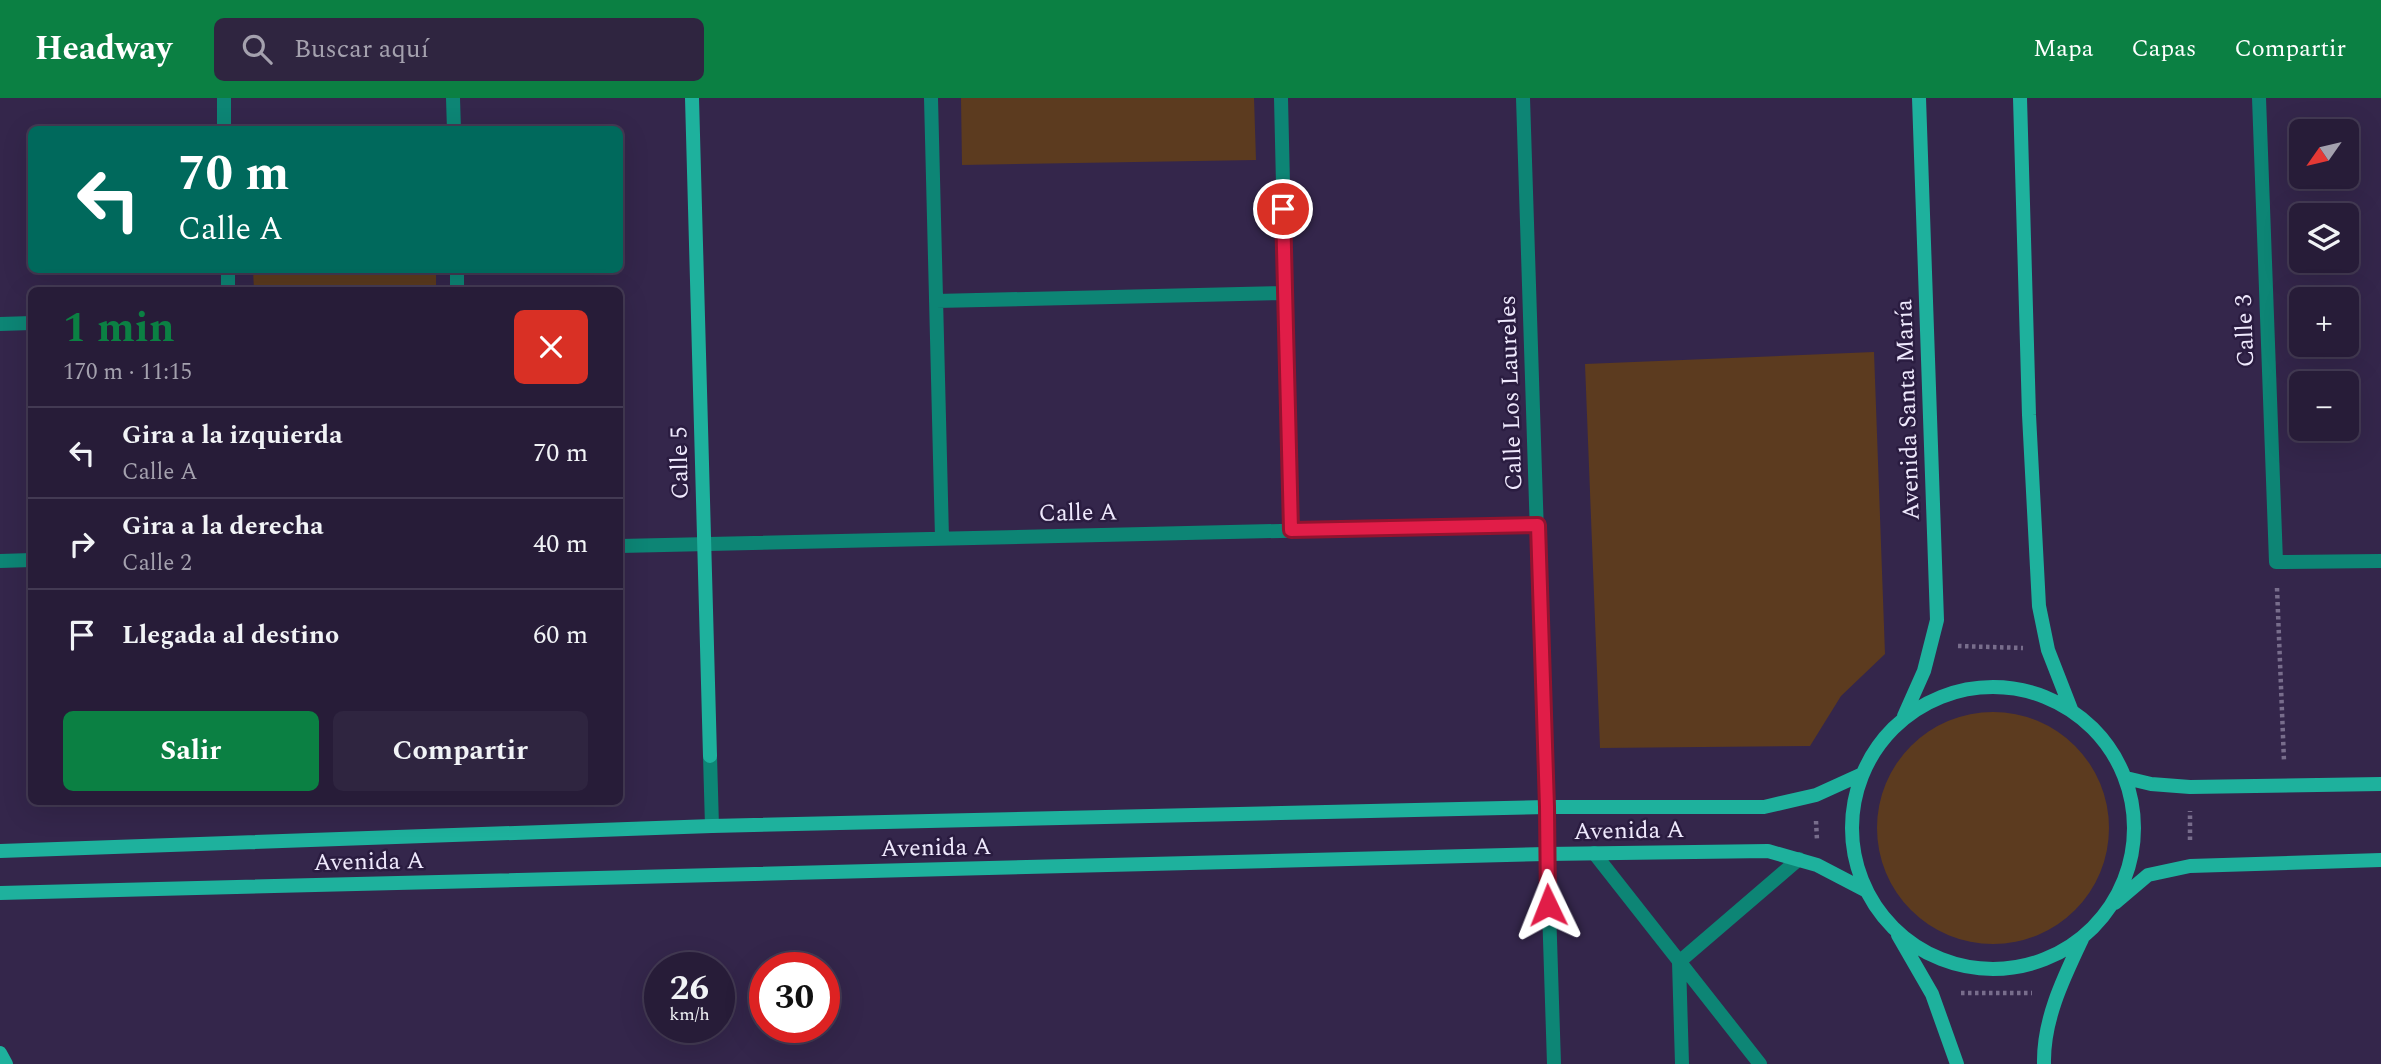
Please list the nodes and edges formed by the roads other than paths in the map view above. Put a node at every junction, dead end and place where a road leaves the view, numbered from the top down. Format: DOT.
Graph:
graph roads {
  1 [pos="224,98"];
  2 [pos="453,98"];
  3 [pos="692,98"];
  4 [pos="930,98"];
  5 [pos="1281,98"];
  6 [pos="1523,98"];
  7 [pos="1920,98"];
  8 [pos="2020,98"];
  9 [pos="2259,98"];
  10 [pos="224,126"];
  11 [pos="454,126"];
  12 [pos="1286,293"];
  13 [pos="936,301"];
  14 [pos="28,323"];
  15 [pos="0,324"];
  16 [pos="1538,525"];
  17 [pos="1291,530"];
  18 [pos="942,538"];
  19 [pos="704,544"];
  20 [pos="623,546"];
  21 [pos="28,560"];
  22 [pos="0,561"];
  23 [pos="2381,561"];
  24 [pos="2071,709"];
  25 [pos="1904,716"];
  26 [pos="1860,775"];
  27 [pos="2126,778"];
  28 [pos="2381,784"];
  29 [pos="1547,807"];
  30 [pos="712,826"];
  31 [pos="0,851"];
  32 [pos="1594,853"];
  33 [pos="1546,854"];
  34 [pos="1799,859"];
  35 [pos="2381,860"];
  36 [pos="1865,890"];
  37 [pos="0,893"];
  38 [pos="2112,907"];
  39 [pos="1895,931"];
  40 [pos="2082,939"];
  41 [pos="1679,962"];
  42 [pos="0,1053"];
  43 [pos="6,1064"];
  44 [pos="1554,1064"];
  45 [pos="1682,1064"];
  46 [pos="1760,1064"];
  47 [pos="1957,1064"];
  48 [pos="2044,1064"];
  1 -- 10 [label="street"];
  2 -- 11 [label="street"];
  3 -- 19 [label="street, Calle 5"];
  4 -- 13 [label="street"];
  5 -- 12 [label="street"];
  6 -- 16 [label="street, Calle Los Laureles"];
  7 -- 25 [label="street, Avenida Santa María"];
  8 -- 24 [label="street"];
  9 -- 23 [label="street, Calle 3"];
  12 -- 13 [label="street"];
  12 -- 17 [label="street"];
  13 -- 18 [label="street"];
  14 -- 15 [label="street"];
  16 -- 17 [label="street, Calle A"];
  16 -- 29 [label="street, Calle Los Laureles"];
  17 -- 18 [label="street, Calle A"];
  18 -- 19 [label="street, Calle A"];
  19 -- 20 [label="street, Calle A"];
  19 -- 30 [label="street, Calle 5"];
  21 -- 22 [label="street"];
  24 -- 25 [label="street"];
  24 -- 27 [label="street"];
  25 -- 26 [label="street"];
  26 -- 29 [label="street, Avenida A"];
  26 -- 36 [label="street"];
  27 -- 28 [label="street"];
  27 -- 38 [label="street"];
  29 -- 30 [label="street, Avenida A"];
  29 -- 33 [label="street, Calle Los Laureles"];
  30 -- 31 [label="street, Avenida A"];
  32 -- 33 [label="street, Avenida A"];
  32 -- 34 [label="street, Avenida A"];
  32 -- 41 [label="street"];
  33 -- 37 [label="street, Avenida A"];
  33 -- 44 [label="street, Calle Los Laureles"];
  34 -- 36 [label="street, Avenida A"];
  34 -- 41 [label="street"];
  35 -- 38 [label="street"];
  36 -- 39 [label="street"];
  38 -- 40 [label="street"];
  39 -- 40 [label="street"];
  39 -- 47 [label="street"];
  40 -- 48 [label="street"];
  41 -- 45 [label="street"];
  41 -- 46 [label="street"];
  42 -- 43 [label="street"];
}
